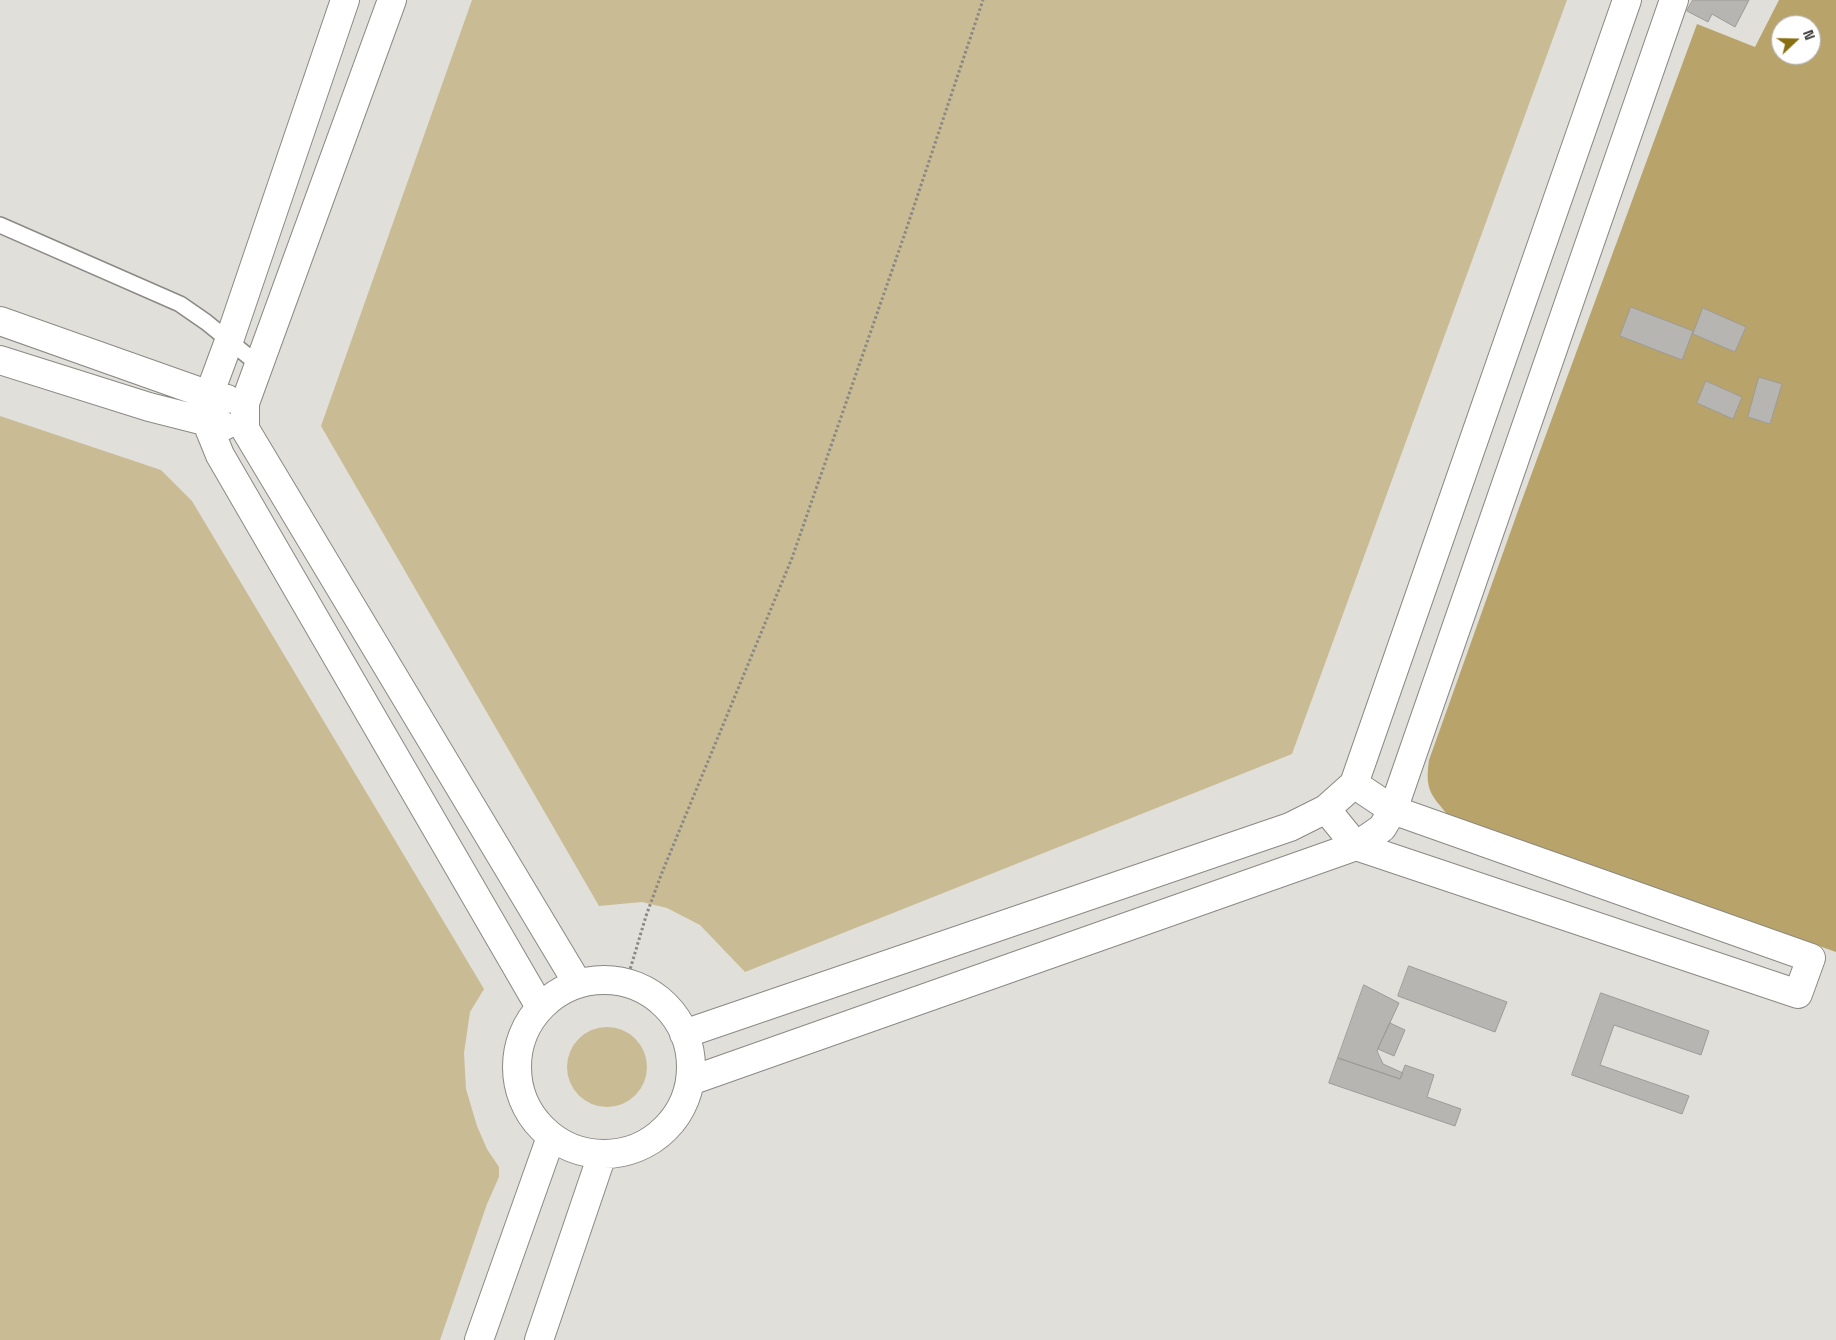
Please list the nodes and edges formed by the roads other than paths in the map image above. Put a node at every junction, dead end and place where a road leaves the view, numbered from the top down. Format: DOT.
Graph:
graph roads {
  1 [pos="345,0"];
  2 [pos="392,0"];
  3 [pos="1627,0"];
  4 [pos="1674,0"];
  5 [pos="0,225"];
  6 [pos="0,321"];
  7 [pos="229,341"];
  8 [pos="0,360"];
  9 [pos="260,365"];
  10 [pos="209,395"];
  11 [pos="245,416"];
  12 [pos="207,422"];
  13 [pos="1354,784"];
  14 [pos="1326,809"];
  15 [pos="1394,810"];
  16 [pos="1356,846"];
  17 [pos="578,984"];
  18 [pos="540,1008"];
  19 [pos="684,1034"];
  20 [pos="690,1081"];
  21 [pos="551,1137"];
  22 [pos="602,1155"];
  23 [pos="479,1340"];
  24 [pos="539,1340"];
  1 -- 7 [label="street"];
  2 -- 9 [label="street"];
  3 -- 13 [label="street"];
  4 -- 15 [label="street"];
  5 -- 7 [label="lane"];
  6 -- 10 [label="street"];
  7 -- 9 [label="lane"];
  7 -- 10 [label="street"];
  8 -- 12 [label="street"];
  9 -- 11 [label="street"];
  10 -- 11 [label="street"];
  10 -- 12 [label="street"];
  11 -- 12 [label="street"];
  11 -- 17 [label="street"];
  12 -- 18 [label="street"];
  13 -- 14 [label="street"];
  13 -- 15 [label="street"];
  14 -- 16 [label="street"];
  14 -- 19 [label="street"];
  15 -- 16 [label="street"];
  15 -- 16 [label="street"];
  16 -- 20 [label="street"];
  17 -- 18 [label="street"];
  17 -- 19 [label="street"];
  18 -- 21 [label="street"];
  19 -- 20 [label="street"];
  20 -- 22 [label="street"];
  21 -- 22 [label="street"];
  21 -- 23 [label="street"];
  22 -- 24 [label="street"];
}
